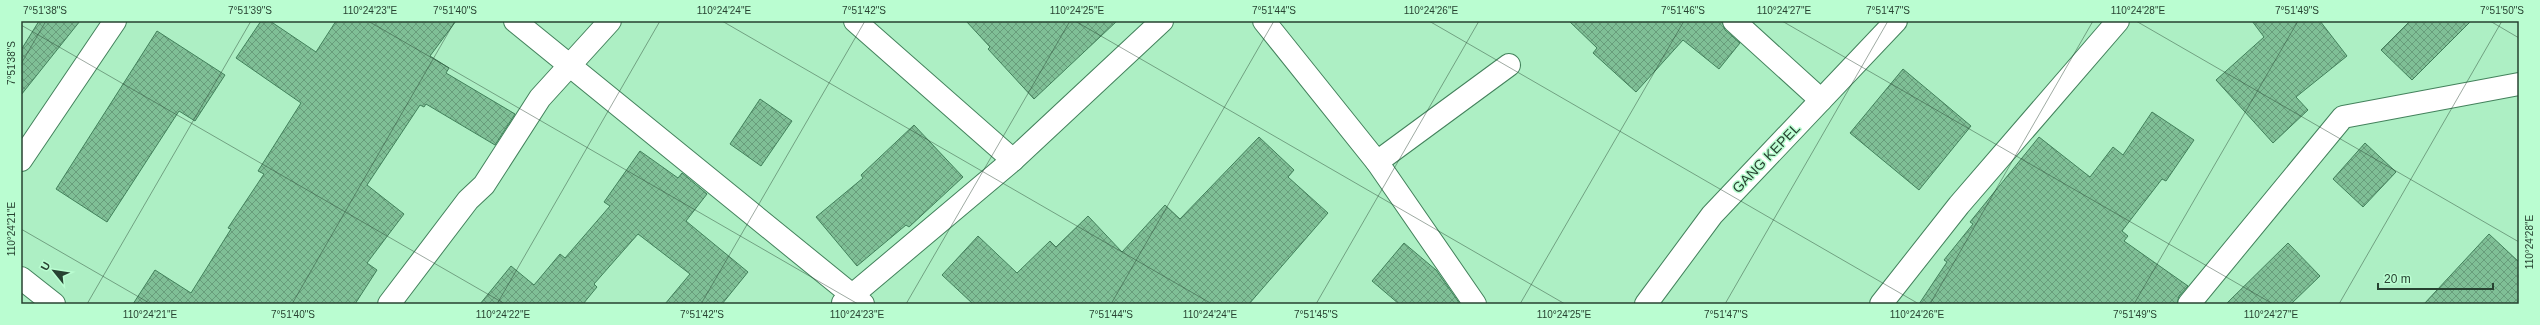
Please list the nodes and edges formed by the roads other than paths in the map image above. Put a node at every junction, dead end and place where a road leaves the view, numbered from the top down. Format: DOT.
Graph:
graph roads {
  1 [pos="115,21"];
  2 [pos="515,21"];
  3 [pos="610,21"];
  4 [pos="855,21"];
  5 [pos="1162,21"];
  6 [pos="1264,21"];
  7 [pos="1734,21"];
  8 [pos="1896,21"];
  9 [pos="2118,21"];
  10 [pos="1509,64"];
  11 [pos="570,65"];
  12 [pos="2519,84"];
  13 [pos="1821,100"];
  14 [pos="21,160"];
  15 [pos="1013,160"];
  16 [pos="1377,162"];
  17 [pos="21,278"];
  18 [pos="853,301"];
  19 [pos="54,304"];
  20 [pos="389,304"];
  21 [pos="1474,304"];
  22 [pos="1646,304"];
  23 [pos="1881,304"];
  24 [pos="2189,304"];
  1 -- 14 [label="street"];
  2 -- 11 [label="street"];
  3 -- 11 [label="street"];
  4 -- 15 [label="street"];
  5 -- 15 [label="street"];
  6 -- 16 [label="street"];
  7 -- 13 [label="street"];
  8 -- 13 [label="street, GANG KEPEL"];
  9 -- 23 [label="street"];
  10 -- 16 [label="street"];
  11 -- 18 [label="street"];
  11 -- 20 [label="street"];
  12 -- 24 [label="street"];
  13 -- 22 [label="street, GANG KEPEL"];
  15 -- 18 [label="street"];
  16 -- 21 [label="street"];
  17 -- 19 [label="street"];
}
